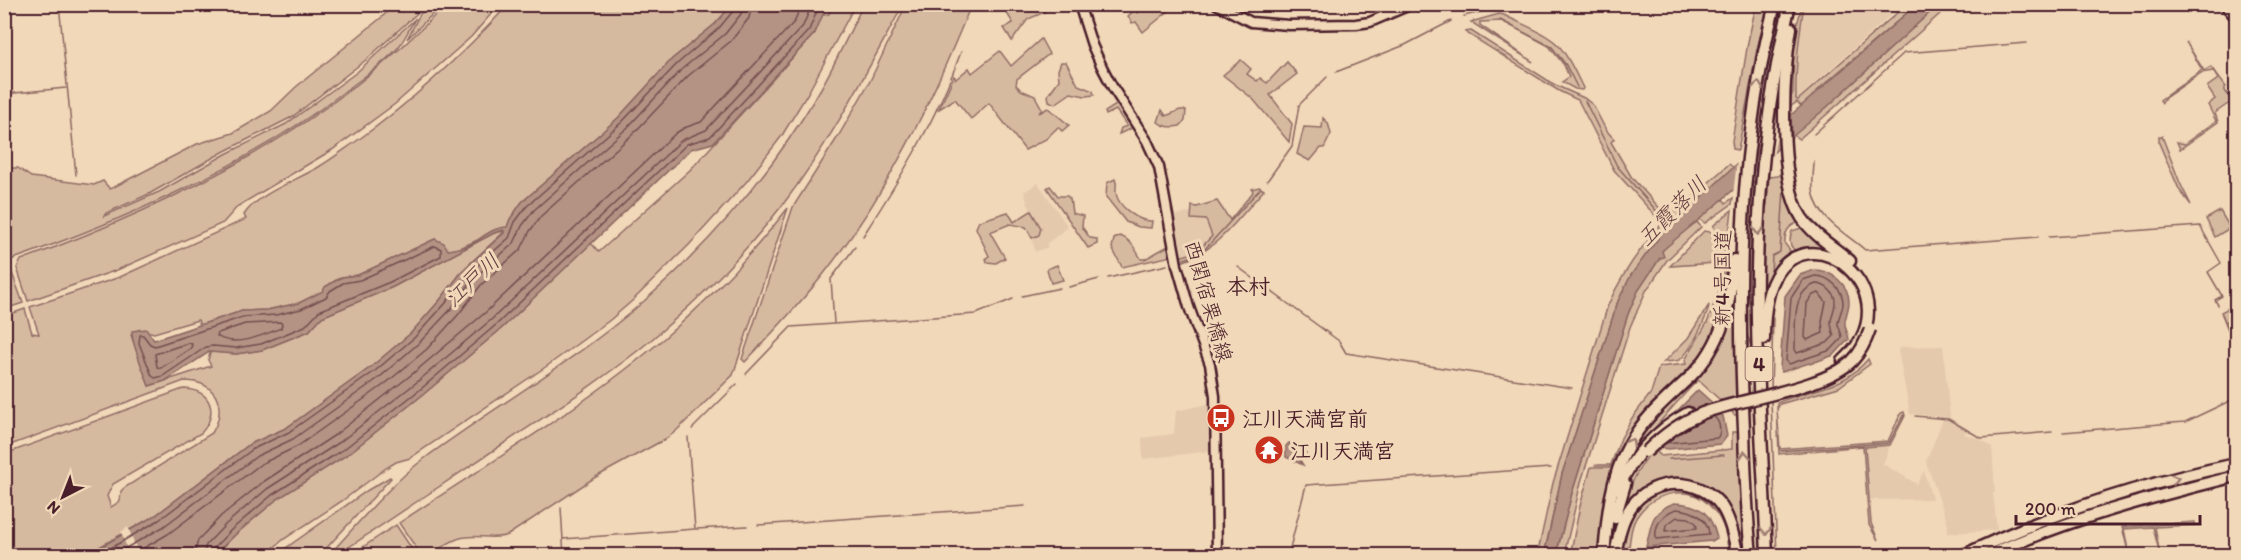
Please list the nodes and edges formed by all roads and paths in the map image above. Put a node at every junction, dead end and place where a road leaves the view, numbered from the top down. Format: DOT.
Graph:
graph roads {
  1 [pos="1079,4"];
  2 [pos="1215,4"];
  3 [pos="1412,4"];
  4 [pos="1775,4"];
  5 [pos="1790,4"];
  6 [pos="1796,4"];
  7 [pos="2224,4"];
  8 [pos="2236,18"];
  9 [pos="1745,189"];
  10 [pos="1868,329"];
  11 [pos="1644,450"];
  12 [pos="2236,464"];
  13 [pos="2236,476"];
  14 [pos="1764,492"];
  15 [pos="1608,518"];
  16 [pos="1216,555"];
  17 [pos="1604,555"];
  18 [pos="1613,555"];
  19 [pos="1738,555"];
  20 [pos="1750,555"];
  21 [pos="1767,555"];
  22 [pos="1962,555"];
  23 [pos="1987,555"];
  1 -- 16 [label="main road, 西関宿栗橋線"];
  2 -- 3 [label="main road"];
  9 -- 4 [label="highway, 新4号国道 / 4, one-way"];
  5 -- 14 [label="highway, 新4号国道 / 4, one-way"];
  6 -- 10 [label="highway"];
  7 -- 8 [label="main road"];
  15 -- 9 [label="highway, one-way"];
  20 -- 9 [label="highway, 新4号国道 / 4, one-way"];
  10 -- 11 [label="highway, bridge"];
  10 -- 14 [label="highway"];
  11 -- 15 [label="highway"];
  11 -- 18 [label="highway"];
  22 -- 12 [label="highway, one-way"];
  13 -- 23 [label="highway"];
  14 -- 21 [label="highway, 新4号国道 / 4, one-way"];
  15 -- 17 [label="highway"];
  18 -- 19 [label="highway"];
}
